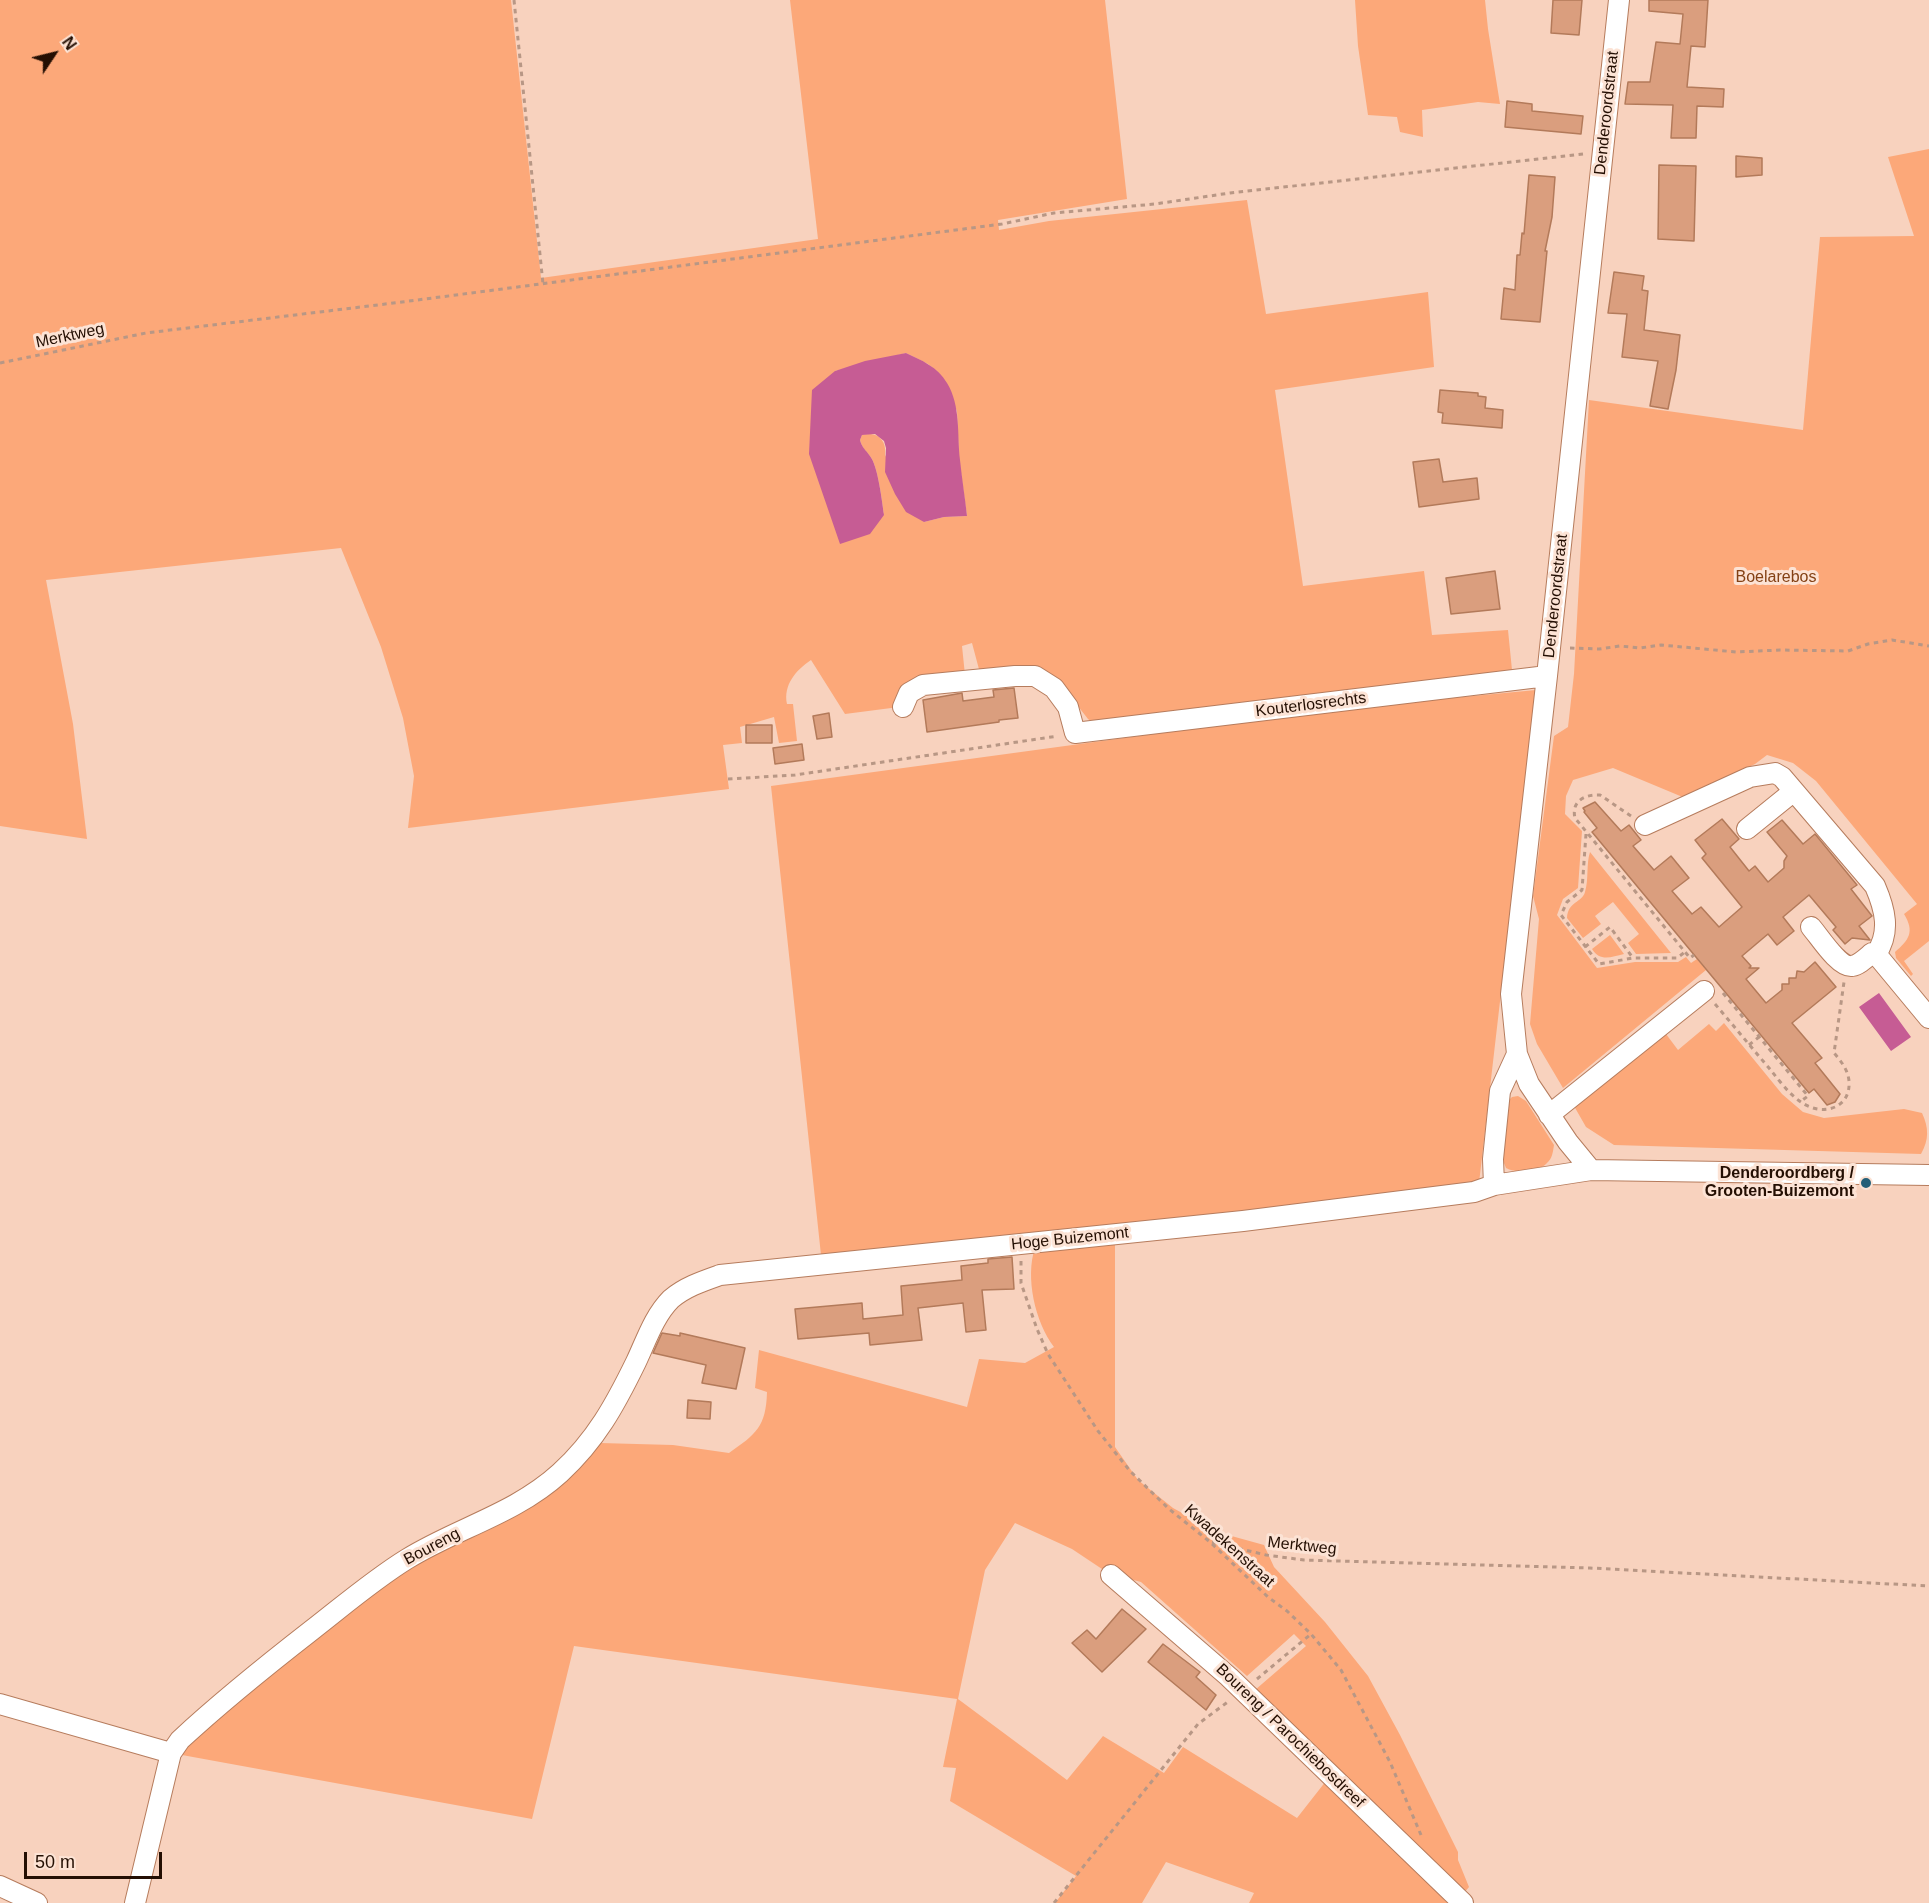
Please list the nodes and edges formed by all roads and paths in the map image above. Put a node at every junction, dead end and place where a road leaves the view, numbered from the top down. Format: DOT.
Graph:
graph roads {
  1 [pos="514,0"];
  2 [pos="1619,0"];
  3 [pos="1603,152"];
  4 [pos="543,284"];
  5 [pos="0,363"];
  6 [pos="1929,646"];
  7 [pos="1550,647"];
  8 [pos="1547,676"];
  9 [pos="903,707"];
  10 [pos="1075,733"];
  11 [pos="728,779"];
  12 [pos="1794,791"];
  13 [pos="1645,825"];
  14 [pos="1748,829"];
  15 [pos="1586,832"];
  16 [pos="1811,927"];
  17 [pos="1585,947"];
  18 [pos="1685,952"];
  19 [pos="1876,954"];
  20 [pos="1694,955"];
  21 [pos="1633,958"];
  22 [pos="1847,966"];
  23 [pos="1713,991"];
  24 [pos="1929,1018"];
  25 [pos="1759,1037"];
  26 [pos="1749,1045"];
  27 [pos="1517,1054"];
  28 [pos="1800,1102"];
  29 [pos="1549,1115"];
  30 [pos="1591,1170"];
  31 [pos="1929,1176"];
  32 [pos="1494,1185"];
  33 [pos="1022,1244"];
  34 [pos="658,1316"];
  35 [pos="1210,1542"];
  36 [pos="1111,1575"];
  37 [pos="1929,1586"];
  38 [pos="1311,1634"];
  39 [pos="1262,1674"];
  40 [pos="1243,1691"];
  41 [pos="0,1704"];
  42 [pos="171,1753"];
  43 [pos="1421,1836"];
  44 [pos="0,1886"];
  45 [pos="36,1903"];
  46 [pos="135,1903"];
  47 [pos="1054,1903"];
  48 [pos="1463,1903"];
  1 -- 4 [label="path"];
  2 -- 3 [label="street, Denderoordstraat"];
  3 -- 4 [label="path, Merktweg"];
  3 -- 7 [label="street, Denderoordstraat"];
  4 -- 5 [label="path, Merktweg"];
  6 -- 7 [label="path"];
  7 -- 8 [label="street, Denderoordstraat"];
  8 -- 10 [label="street, Kouterlosrechts"];
  8 -- 27 [label="street, Denderoordstraat"];
  9 -- 10 [label="street"];
  10 -- 11 [label="path"];
  12 -- 13 [label="street"];
  12 -- 14 [label="street"];
  12 -- 19 [label="street"];
  13 -- 15 [label="path"];
  15 -- 17 [label="path"];
  15 -- 18 [label="path"];
  16 -- 22 [label="street"];
  17 -- 21 [label="path"];
  17 -- 21 [label="path"];
  18 -- 20 [label="path"];
  18 -- 21 [label="path"];
  19 -- 22 [label="street"];
  19 -- 24 [label="street"];
  22 -- 28 [label="path"];
  23 -- 25 [label="path"];
  23 -- 26 [label="path"];
  23 -- 29 [label="street"];
  25 -- 26 [label="path"];
  25 -- 28 [label="path"];
  26 -- 28 [label="path"];
  27 -- 29 [label="street, Denderoordstraat"];
  27 -- 32 [label="street"];
  29 -- 30 [label="street, Denderoordstraat"];
  30 -- 31 [label="street, Hoge Buizemont"];
  30 -- 32 [label="street, Hoge Buizemont"];
  32 -- 33 [label="street, Hoge Buizemont"];
  33 -- 34 [label="street, Hoge Buizemont"];
  33 -- 35 [label="path, Kwadekenstraat"];
  34 -- 42 [label="street, Boureng"];
  35 -- 37 [label="path, Merktweg"];
  35 -- 38 [label="path, Kwadekenstraat"];
  36 -- 40 [label="street, Boureng / Parochiebosdreef"];
  38 -- 39 [label="path"];
  38 -- 43 [label="path, Kwadekenstraat"];
  40 -- 47 [label="path"];
  40 -- 48 [label="street, Boureng / Parochiebosdreef"];
  41 -- 42 [label="street"];
  42 -- 46 [label="street, Boureng"];
  44 -- 45 [label="street"];
}
